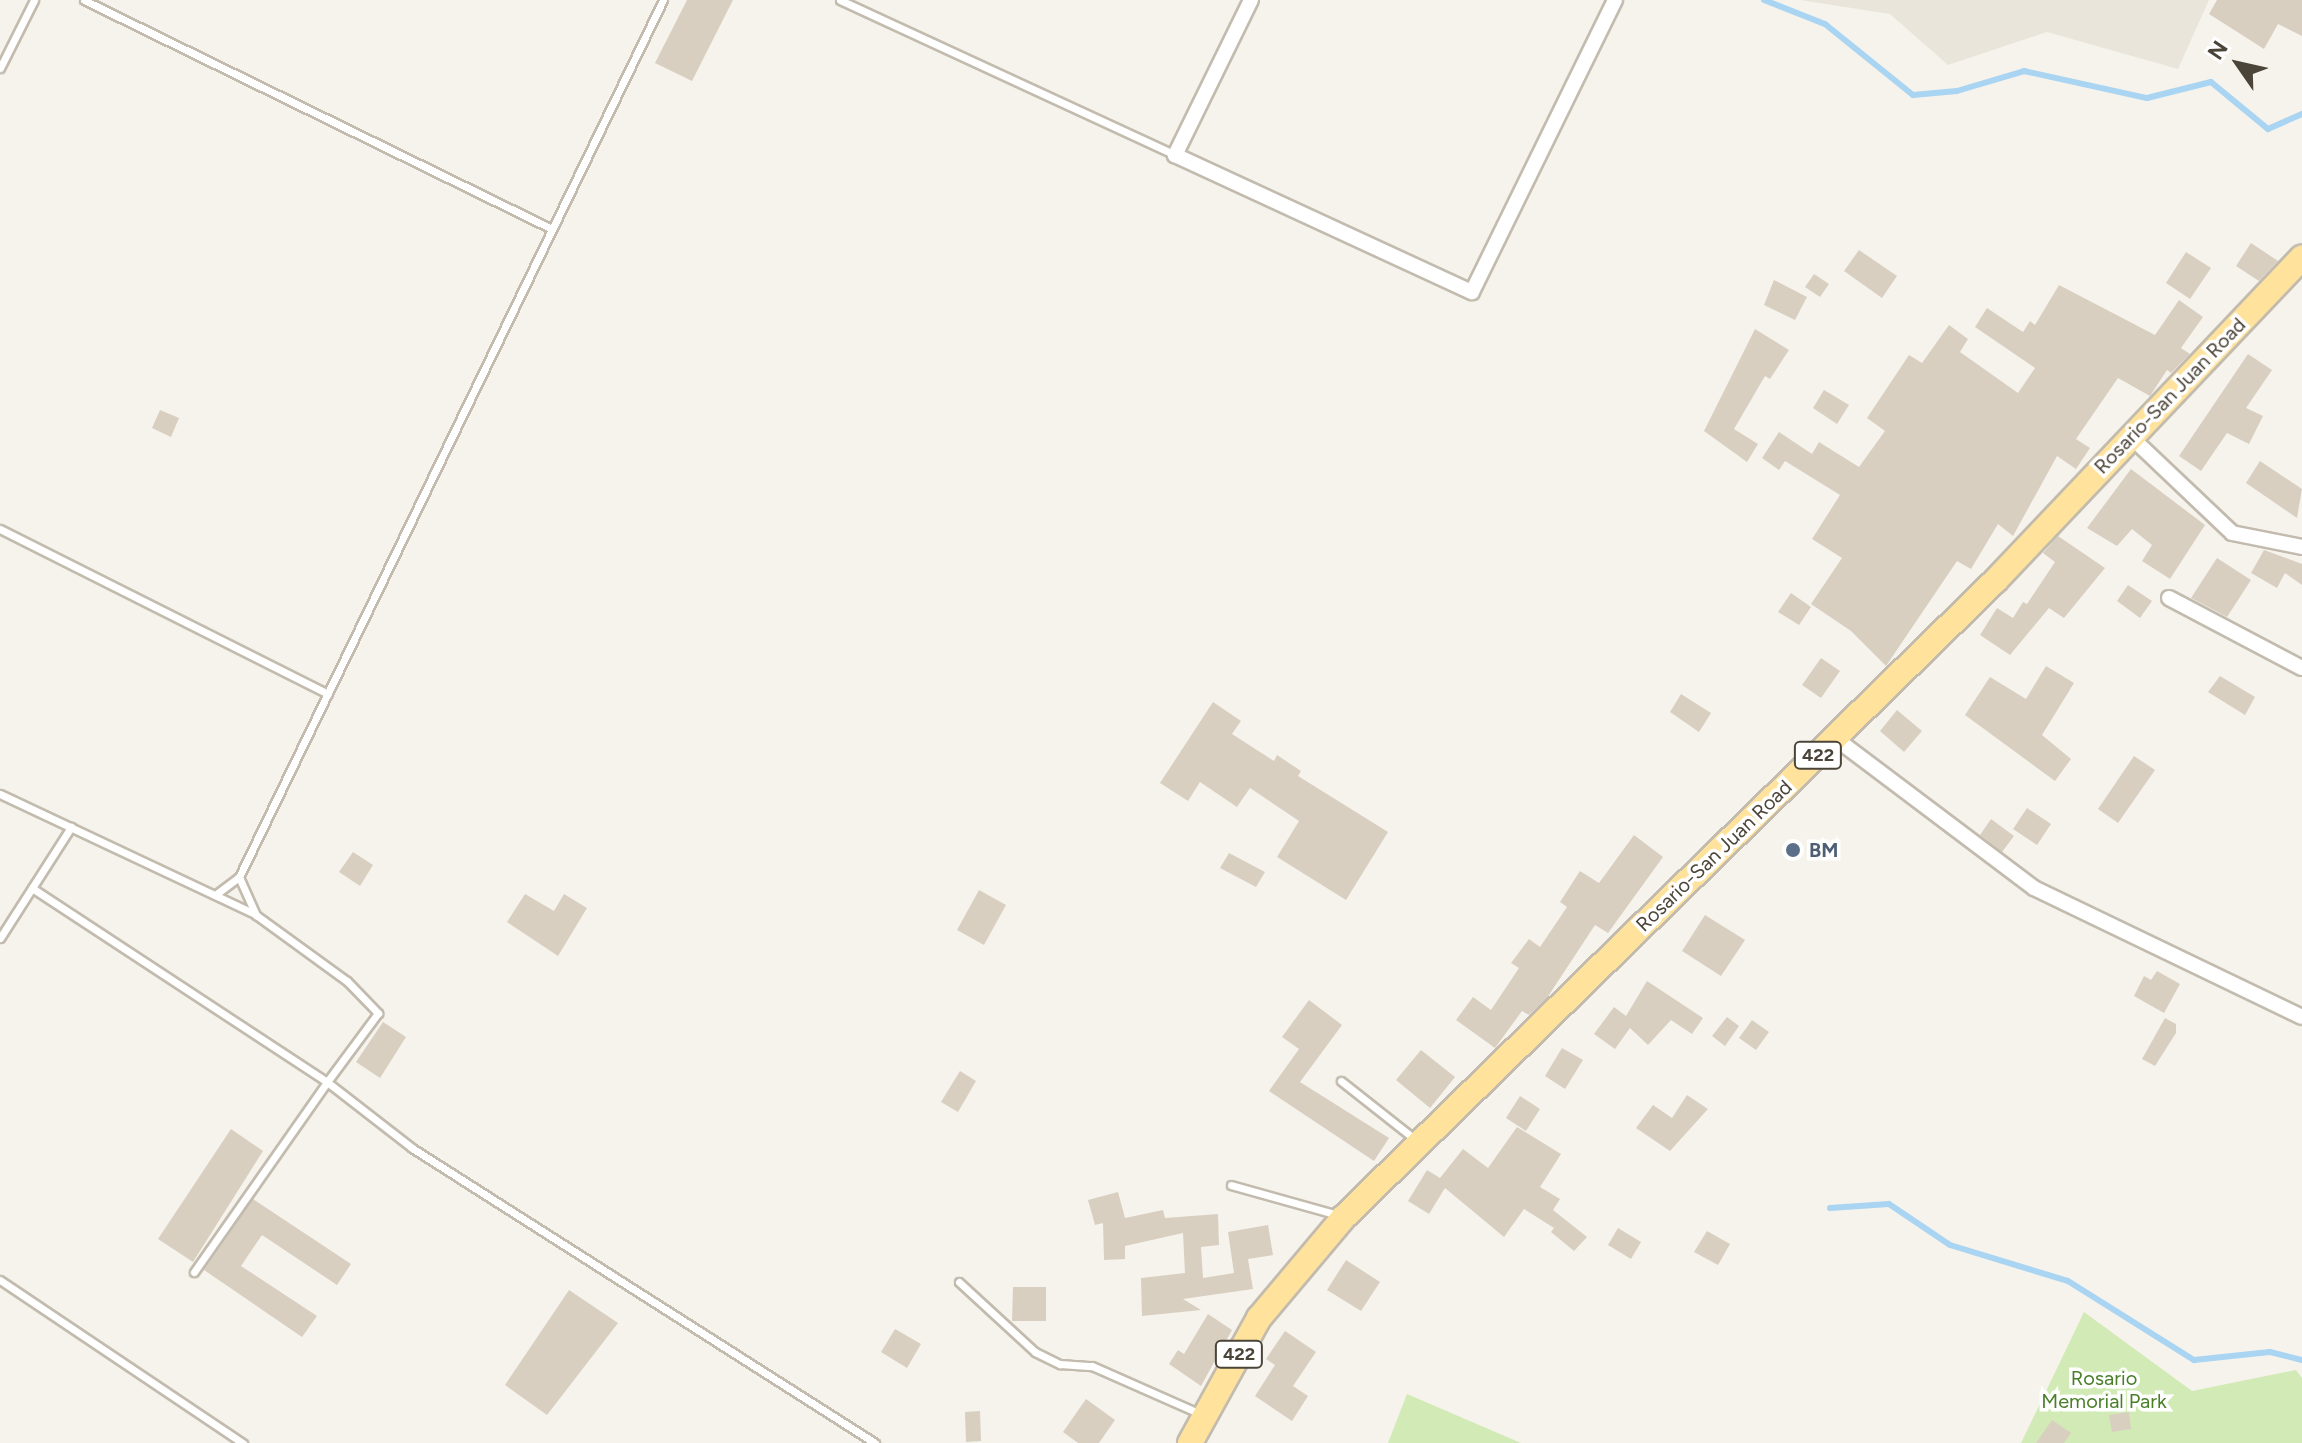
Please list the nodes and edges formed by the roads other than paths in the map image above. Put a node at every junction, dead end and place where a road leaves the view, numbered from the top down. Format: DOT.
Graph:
graph roads {
  1 [pos="34,0"];
  2 [pos="84,0"];
  3 [pos="663,0"];
  4 [pos="840,0"];
  5 [pos="1251,0"];
  6 [pos="1615,0"];
  7 [pos="0,68"];
  8 [pos="1175,155"];
  9 [pos="552,229"];
  10 [pos="2302,257"];
  11 [pos="2131,437"];
  12 [pos="0,529"];
  13 [pos="2302,547"];
  14 [pos="2169,598"];
  15 [pos="2302,668"];
  16 [pos="328,694"];
  17 [pos="1835,738"];
  18 [pos="0,794"];
  19 [pos="71,827"];
  20 [pos="239,877"];
  21 [pos="32,888"];
  22 [pos="215,895"];
  23 [pos="256,915"];
  24 [pos="0,938"];
  25 [pos="2302,1017"];
  26 [pos="1341,1081"];
  27 [pos="327,1082"];
  28 [pos="1421,1144"];
  29 [pos="1231,1185"];
  30 [pos="1344,1217"];
  31 [pos="194,1272"];
  32 [pos="0,1280"];
  33 [pos="959,1282"];
  34 [pos="1205,1416"];
  35 [pos="243,1443"];
  36 [pos="875,1443"];
  37 [pos="1190,1443"];
  1 -- 7 [label="lane"];
  2 -- 9 [label="lane"];
  3 -- 9 [label="lane"];
  4 -- 8 [label="lane"];
  5 -- 8 [label="street"];
  6 -- 8 [label="street"];
  9 -- 16 [label="lane"];
  10 -- 11 [label="main road, Rosario-San Juan Road / 422"];
  11 -- 13 [label="street"];
  11 -- 17 [label="main road, Rosario-San Juan Road / 422"];
  12 -- 16 [label="lane"];
  14 -- 15 [label="street"];
  16 -- 20 [label="lane"];
  17 -- 25 [label="street"];
  17 -- 28 [label="main road, Rosario-San Juan Road / 422"];
  18 -- 19 [label="lane"];
  19 -- 21 [label="lane"];
  19 -- 22 [label="lane"];
  20 -- 22 [label="lane"];
  20 -- 23 [label="lane"];
  21 -- 24 [label="lane"];
  21 -- 27 [label="lane"];
  22 -- 23 [label="lane"];
  23 -- 27 [label="lane"];
  26 -- 28 [label="lane"];
  27 -- 31 [label="lane"];
  27 -- 36 [label="lane"];
  28 -- 30 [label="main road, Rosario-San Juan Road / 422"];
  29 -- 30 [label="lane"];
  30 -- 34 [label="main road, Rosario-San Juan Road / 422"];
  32 -- 35 [label="lane"];
  33 -- 34 [label="lane"];
  34 -- 37 [label="main road, Rosario-San Juan Road / 422"];
}
